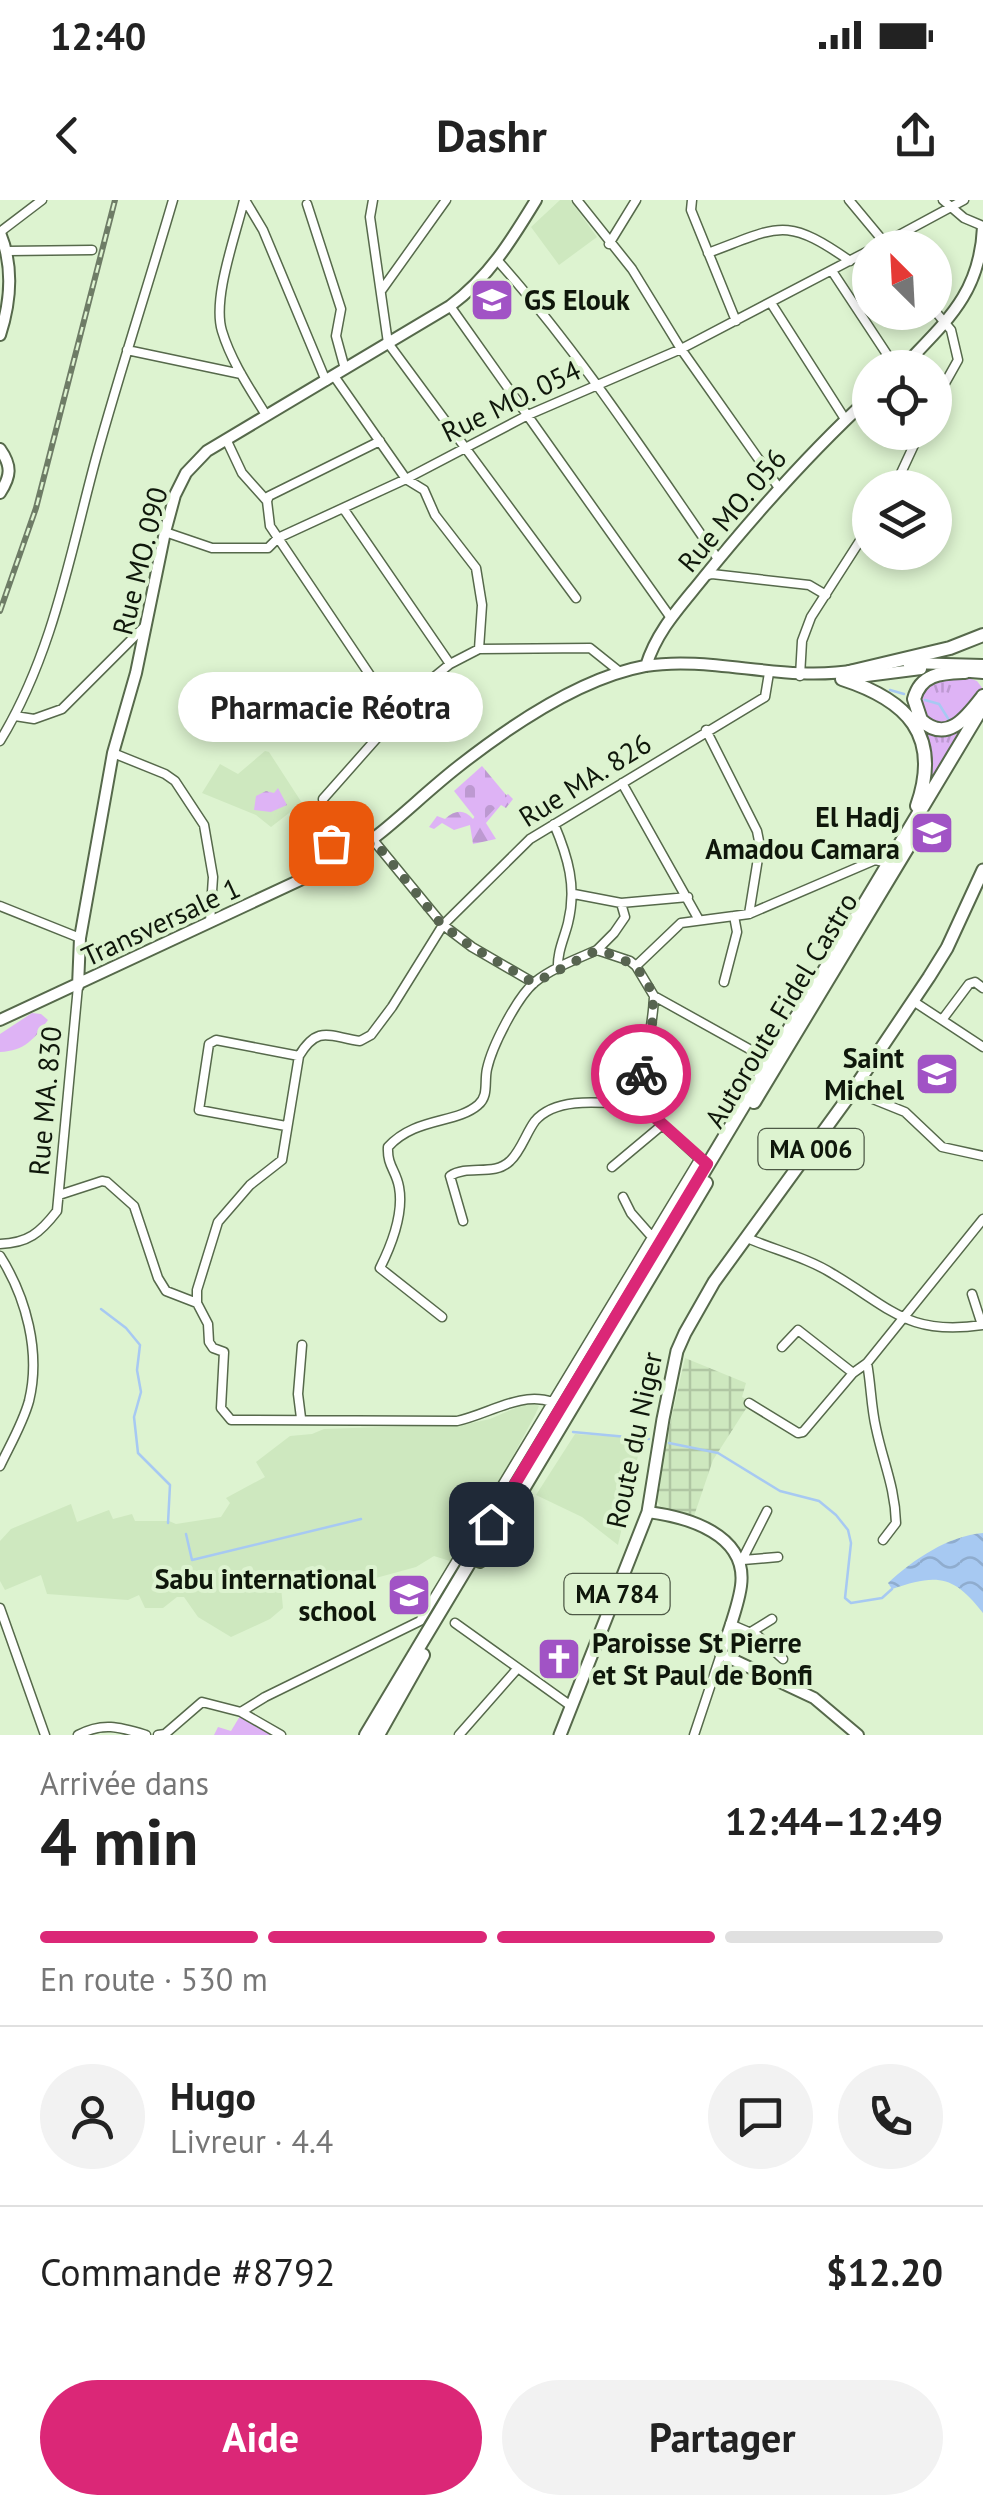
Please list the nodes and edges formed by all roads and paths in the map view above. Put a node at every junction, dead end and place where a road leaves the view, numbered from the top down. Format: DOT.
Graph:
graph roads {
  1 [pos="42,200"];
  2 [pos="174,200"];
  3 [pos="245,200"];
  4 [pos="373,200"];
  5 [pos="446,200"];
  6 [pos="536,200"];
  7 [pos="577,200"];
  8 [pos="636,200"];
  9 [pos="692,200"];
  10 [pos="849,200"];
  11 [pos="964,200"];
  12 [pos="307,204"];
  13 [pos="946,204"];
  14 [pos="983,227"];
  15 [pos="875,230"];
  16 [pos="909,230"];
  17 [pos="0,233"];
  18 [pos="609,244"];
  19 [pos="92,250"];
  20 [pos="8,251"];
  21 [pos="708,252"];
  22 [pos="982,257"];
  23 [pos="850,261"];
  24 [pos="498,262"];
  25 [pos="832,271"];
  26 [pos="380,291"];
  27 [pos="771,303"];
  28 [pos="450,306"];
  29 [pos="952,312"];
  30 [pos="736,321"];
  31 [pos="937,330"];
  32 [pos="951,330"];
  33 [pos="0,335"];
  34 [pos="388,343"];
  35 [pos="680,349"];
  36 [pos="127,350"];
  37 [pos="887,350"];
  38 [pos="917,350"];
  39 [pos="346,369"];
  40 [pos="952,371"];
  41 [pos="241,374"];
  42 [pos="330,378"];
  43 [pos="596,385"];
  44 [pos="852,414"];
  45 [pos="266,415"];
  46 [pos="528,415"];
  47 [pos="846,420"];
  48 [pos="226,439"];
  49 [pos="380,442"];
  50 [pos="467,446"];
  51 [pos="0,449"];
  52 [pos="406,479"];
  53 [pos="779,488"];
  54 [pos="0,494"];
  55 [pos="267,502"];
  56 [pos="342,508"];
  57 [pos="165,532"];
  58 [pos="278,538"];
  59 [pos="852,554"];
  60 [pos="718,559"];
  61 [pos="705,576"];
  62 [pos="826,595"];
  63 [pos="576,598"];
  64 [pos="671,618"];
  65 [pos="145,626"];
  66 [pos="983,635"];
  67 [pos="479,649"];
  68 [pos="450,664"];
  69 [pos="646,666"];
  70 [pos="883,670"];
  71 [pos="982,671"];
  72 [pos="620,672"];
  73 [pos="965,672"];
  74 [pos="769,673"];
  75 [pos="845,675"];
  76 [pos="800,676"];
  77 [pos="882,693"];
  78 [pos="983,696"];
  79 [pos="983,706"];
  80 [pos="15,716"];
  81 [pos="398,717"];
  82 [pos="983,723"];
  83 [pos="706,730"];
  84 [pos="0,740"];
  85 [pos="113,753"];
  86 [pos="622,783"];
  87 [pos="554,824"];
  88 [pos="907,833"];
  89 [pos="374,841"];
  90 [pos="341,861"];
  91 [pos="888,863"];
  92 [pos="983,870"];
  93 [pos="574,894"];
  94 [pos="688,897"];
  95 [pos="621,903"];
  96 [pos="0,906"];
  97 [pos="748,914"];
  98 [pos="734,916"];
  99 [pos="699,920"];
  100 [pos="210,924"];
  101 [pos="442,925"];
  102 [pos="80,938"];
  103 [pos="597,950"];
  104 [pos="636,966"];
  105 [pos="558,969"];
  106 [pos="724,982"];
  107 [pos="534,983"];
  108 [pos="78,986"];
  109 [pos="983,988"];
  110 [pos="654,996"];
  111 [pos="914,1001"];
  112 [pos="0,1020"];
  113 [pos="942,1020"];
  114 [pos="983,1047"];
  115 [pos="299,1056"];
  116 [pos="769,1060"];
  117 [pos="853,1091"];
  118 [pos="641,1105"];
  119 [pos="286,1126"];
  120 [pos="661,1126"];
  121 [pos="983,1156"];
  122 [pos="704,1161"];
  123 [pos="612,1168"];
  124 [pos="59,1195"];
  125 [pos="623,1197"];
  126 [pos="983,1219"];
  127 [pos="463,1221"];
  128 [pos="653,1238"];
  129 [pos="746,1238"];
  130 [pos="0,1244"];
  131 [pos="0,1256"];
  132 [pos="972,1294"];
  133 [pos="197,1304"];
  134 [pos="442,1317"];
  135 [pos="900,1319"];
  136 [pos="982,1325"];
  137 [pos="302,1345"];
  138 [pos="782,1347"];
  139 [pos="867,1363"];
  140 [pos="854,1373"];
  141 [pos="552,1402"];
  142 [pos="749,1403"];
  143 [pos="301,1418"];
  144 [pos="659,1442"];
  145 [pos="0,1466"];
  146 [pos="767,1511"];
  147 [pos="648,1512"];
  148 [pos="883,1540"];
  149 [pos="778,1558"];
  150 [pos="742,1562"];
  151 [pos="0,1608"];
  152 [pos="772,1620"];
  153 [pos="455,1623"];
  154 [pos="730,1624"];
  155 [pos="751,1632"];
  156 [pos="721,1654"];
  157 [pos="783,1659"];
  158 [pos="517,1669"];
  159 [pos="571,1706"];
  160 [pos="241,1712"];
  161 [pos="45,1735"];
  162 [pos="78,1735"];
  163 [pos="146,1735"];
  164 [pos="158,1735"];
  165 [pos="282,1735"];
  166 [pos="363,1735"];
  167 [pos="378,1735"];
  168 [pos="459,1735"];
  169 [pos="560,1735"];
  170 [pos="694,1735"];
  171 [pos="858,1735"];
  1 -- 17 [label="street"];
  2 -- 36 [label="street"];
  3 -- 41 [label="street"];
  3 -- 42 [label="street"];
  4 -- 26 [label="street"];
  5 -- 26 [label="street"];
  6 -- 24 [label="street, Rue MO. 090"];
  7 -- 18 [label="street"];
  8 -- 18 [label="street"];
  9 -- 21 [label="street"];
  10 -- 15 [label="street"];
  11 -- 13 [label="street, Rue MO. 054"];
  12 -- 39 [label="street"];
  13 -- 14 [label="street"];
  13 -- 16 [label="street, Rue MO. 054"];
  14 -- 22 [label="street"];
  17 -- 20 [label="street"];
  18 -- 35 [label="street"];
  19 -- 20 [label="street"];
  20 -- 33 [label="street"];
  21 -- 23 [label="street"];
  21 -- 30 [label="street"];
  22 -- 29 [label="street"];
  23 -- 25 [label="street, Rue MO. 054"];
  24 -- 28 [label="street, Rue MO. 090"];
  24 -- 43 [label="street"];
  25 -- 27 [label="street, Rue MO. 054"];
  25 -- 37 [label="street"];
  26 -- 34 [label="street"];
  27 -- 30 [label="street, Rue MO. 054"];
  27 -- 47 [label="street"];
  28 -- 34 [label="street, Rue MO. 090"];
  28 -- 46 [label="street"];
  30 -- 35 [label="street, Rue MO. 054"];
  31 -- 38 [label="street"];
  32 -- 40 [label="street"];
  34 -- 39 [label="street, Rue MO. 090"];
  34 -- 50 [label="street"];
  35 -- 43 [label="street, Rue MO. 054"];
  35 -- 53 [label="street"];
  36 -- 41 [label="street"];
  36 -- 80 [label="street"];
  39 -- 42 [label="street, Rue MO. 090"];
  41 -- 45 [label="street"];
  42 -- 45 [label="street, Rue MO. 090"];
  42 -- 49 [label="street"];
  43 -- 46 [label="street, Rue MO. 054"];
  43 -- 60 [label="street"];
  44 -- 47 [label="street, Rue MO. 056"];
  45 -- 48 [label="street, Rue MO. 090"];
  46 -- 50 [label="street, Rue MO. 054"];
  46 -- 64 [label="street"];
  47 -- 53 [label="street, Rue MO. 056"];
  48 -- 55 [label="street"];
  48 -- 57 [label="street, Rue MO. 090"];
  49 -- 52 [label="street"];
  49 -- 55 [label="street"];
  50 -- 52 [label="street, Rue MO. 054"];
  50 -- 63 [label="street"];
  51 -- 54 [label="street"];
  52 -- 56 [label="street, Rue MO. 054"];
  52 -- 67 [label="street"];
  53 -- 60 [label="street, Rue MO. 056"];
  55 -- 58 [label="street"];
  56 -- 58 [label="street, Rue MO. 054"];
  56 -- 68 [label="street"];
  57 -- 58 [label="street, Rue MO. 054"];
  57 -- 65 [label="street, Rue MO. 090"];
  58 -- 81 [label="street"];
  59 -- 62 [label="street"];
  60 -- 61 [label="street, Rue MO. 056"];
  61 -- 62 [label="street"];
  61 -- 64 [label="street, Rue MO. 056"];
  62 -- 76 [label="street"];
  64 -- 69 [label="street, Rue MO. 056"];
  65 -- 80 [label="street"];
  65 -- 85 [label="street, Rue MO. 090"];
  66 -- 75 [label="highway"];
  67 -- 68 [label="street"];
  67 -- 72 [label="street"];
  68 -- 81 [label="street"];
  69 -- 72 [label="street, Transversale 1"];
  69 -- 74 [label="street, Transversale 1"];
  70 -- 71 [label="street, Transversale 1"];
  70 -- 73 [label="street, Transversale 1"];
  70 -- 75 [label="street, Transversale 1"];
  70 -- 77 [label="highway"];
  71 -- 73 [label="street, Transversale 1"];
  72 -- 89 [label="street, Transversale 1"];
  73 -- 78 [label="highway"];
  74 -- 76 [label="street, Transversale 1"];
  74 -- 83 [label="street, Rue MA. 826"];
  75 -- 76 [label="street, Transversale 1"];
  75 -- 77 [label="highway"];
  77 -- 88 [label="highway"];
  79 -- 88 [label="highway, Autoroute Fidel Castro"];
  80 -- 84 [label="street"];
  81 -- 90 [label="street"];
  82 -- 167 [label="highway, Autoroute Fidel Castro"];
  83 -- 86 [label="street, Rue MA. 826"];
  83 -- 97 [label="street"];
  85 -- 100 [label="street"];
  85 -- 102 [label="street, Rue MO. 090"];
  86 -- 87 [label="street, Rue MA. 826"];
  86 -- 94 [label="street"];
  87 -- 93 [label="street"];
  87 -- 101 [label="street, Rue MA. 826"];
  88 -- 91 [label="highway, Autoroute Fidel Castro"];
  89 -- 90 [label="street, Transversale 1"];
  89 -- 101 [label="street"];
  90 -- 100 [label="street, Transversale 1"];
  91 -- 97 [label="street"];
  91 -- 116 [label="highway, Autoroute Fidel Castro"];
  92 -- 111 [label="main road, Route du Niger / MA 006"];
  93 -- 95 [label="street"];
  93 -- 105 [label="street"];
  94 -- 95 [label="street"];
  94 -- 99 [label="street"];
  95 -- 103 [label="street"];
  96 -- 102 [label="street"];
  97 -- 98 [label="street"];
  98 -- 99 [label="street"];
  98 -- 106 [label="street"];
  99 -- 104 [label="street"];
  100 -- 108 [label="street, Transversale 1"];
  101 -- 107 [label="street"];
  101 -- 115 [label="street, Rue MA. 826"];
  102 -- 108 [label="street, Rue MO. 090"];
  103 -- 104 [label="street"];
  103 -- 105 [label="street"];
  104 -- 110 [label="street"];
  105 -- 107 [label="street"];
  107 -- 134 [label="street"];
  108 -- 112 [label="street, Transversale 1"];
  108 -- 124 [label="street, Rue MA. 830"];
  109 -- 113 [label="street"];
  110 -- 116 [label="street"];
  110 -- 118 [label="street"];
  111 -- 113 [label="street"];
  111 -- 117 [label="main road, Route du Niger / MA 006"];
  113 -- 114 [label="street"];
  115 -- 119 [label="street"];
  115 -- 119 [label="street"];
  116 -- 122 [label="highway, Autoroute Fidel Castro"];
  117 -- 121 [label="street"];
  117 -- 129 [label="main road, Route du Niger / MA 006"];
  118 -- 120 [label="street"];
  118 -- 127 [label="street"];
  119 -- 133 [label="street"];
  120 -- 122 [label="street"];
  120 -- 123 [label="street"];
  122 -- 128 [label="street"];
  122 -- 166 [label="highway, Autoroute Fidel Castro"];
  124 -- 130 [label="street, Rue MA. 830"];
  124 -- 133 [label="street"];
  125 -- 128 [label="street"];
  126 -- 135 [label="street"];
  128 -- 141 [label="street"];
  129 -- 135 [label="street"];
  129 -- 144 [label="main road, Route du Niger / MA 006"];
  131 -- 145 [label="street"];
  132 -- 136 [label="street"];
  133 -- 143 [label="street"];
  135 -- 136 [label="street"];
  135 -- 139 [label="street"];
  137 -- 143 [label="street"];
  138 -- 140 [label="street"];
  139 -- 140 [label="street"];
  139 -- 148 [label="street"];
  140 -- 142 [label="street"];
  141 -- 143 [label="street"];
  141 -- 160 [label="street"];
  144 -- 147 [label="main road, Route du Niger / MA 784"];
  146 -- 150 [label="street"];
  147 -- 150 [label="street"];
  147 -- 159 [label="main road, Route du Niger / MA 784"];
  149 -- 150 [label="street"];
  150 -- 154 [label="street"];
  151 -- 161 [label="street"];
  152 -- 155 [label="street"];
  153 -- 158 [label="street"];
  154 -- 155 [label="street"];
  154 -- 156 [label="street"];
  155 -- 157 [label="street"];
  156 -- 170 [label="street"];
  156 -- 171 [label="street"];
  158 -- 159 [label="street"];
  158 -- 168 [label="street"];
  159 -- 169 [label="main road, Route du Niger / MA 784"];
  160 -- 164 [label="street"];
  160 -- 165 [label="street"];
  162 -- 163 [label="street"];
}
